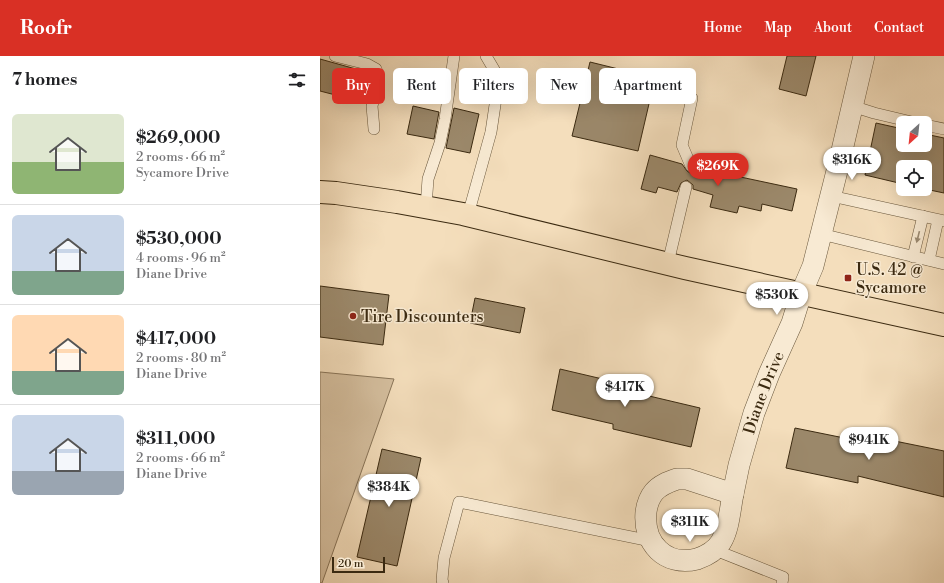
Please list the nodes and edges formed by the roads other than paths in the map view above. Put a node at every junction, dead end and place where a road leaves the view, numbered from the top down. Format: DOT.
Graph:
graph roads {
  1 [pos="335,56"];
  2 [pos="454,56"];
  3 [pos="486,56"];
  4 [pos="864,56"];
  5 [pos="691,104"];
  6 [pos="852,106"];
  7 [pos="896,118"];
  8 [pos="932,126"];
  9 [pos="374,129"];
  10 [pos="944,129"];
  11 [pos="691,166"];
  12 [pos="686,187"];
  13 [pos="320,192"];
  14 [pos="831,196"];
  15 [pos="426,207"];
  16 [pos="468,215"];
  17 [pos="923,216"];
  18 [pos="941,220"];
  19 [pos="821,234"];
  20 [pos="913,257"];
  21 [pos="929,260"];
  22 [pos="668,263"];
  23 [pos="944,264"];
  24 [pos="801,294"];
  25 [pos="944,326"];
  26 [pos="733,494"];
  27 [pos="651,541"];
  28 [pos="715,550"];
  29 [pos="443,583"];
  30 [pos="782,583"];
  1 -- 9 [label="lane"];
  2 -- 15 [label="lane"];
  3 -- 16 [label="lane"];
  4 -- 6 [label="street, Diane Drive"];
  5 -- 11 [label="lane"];
  6 -- 7 [label="lane"];
  6 -- 14 [label="street, Diane Drive"];
  8 -- 10 [label="lane"];
  12 -- 22 [label="lane"];
  13 -- 15 [label="main road"];
  14 -- 17 [label="lane"];
  14 -- 19 [label="street, Diane Drive"];
  15 -- 16 [label="main road"];
  16 -- 22 [label="main road"];
  17 -- 18 [label="lane"];
  17 -- 20 [label="lane, one-way"];
  18 -- 21 [label="lane"];
  19 -- 20 [label="lane"];
  19 -- 24 [label="street, Diane Drive"];
  20 -- 21 [label="lane"];
  21 -- 23 [label="lane"];
  22 -- 24 [label="main road"];
  24 -- 25 [label="main road"];
  24 -- 26 [label="street, Diane Drive"];
  26 -- 27 [label="street"];
  26 -- 28 [label="street, Diane Drive"];
  27 -- 28 [label="street"];
  27 -- 29 [label="lane"];
  28 -- 30 [label="lane"];
}
